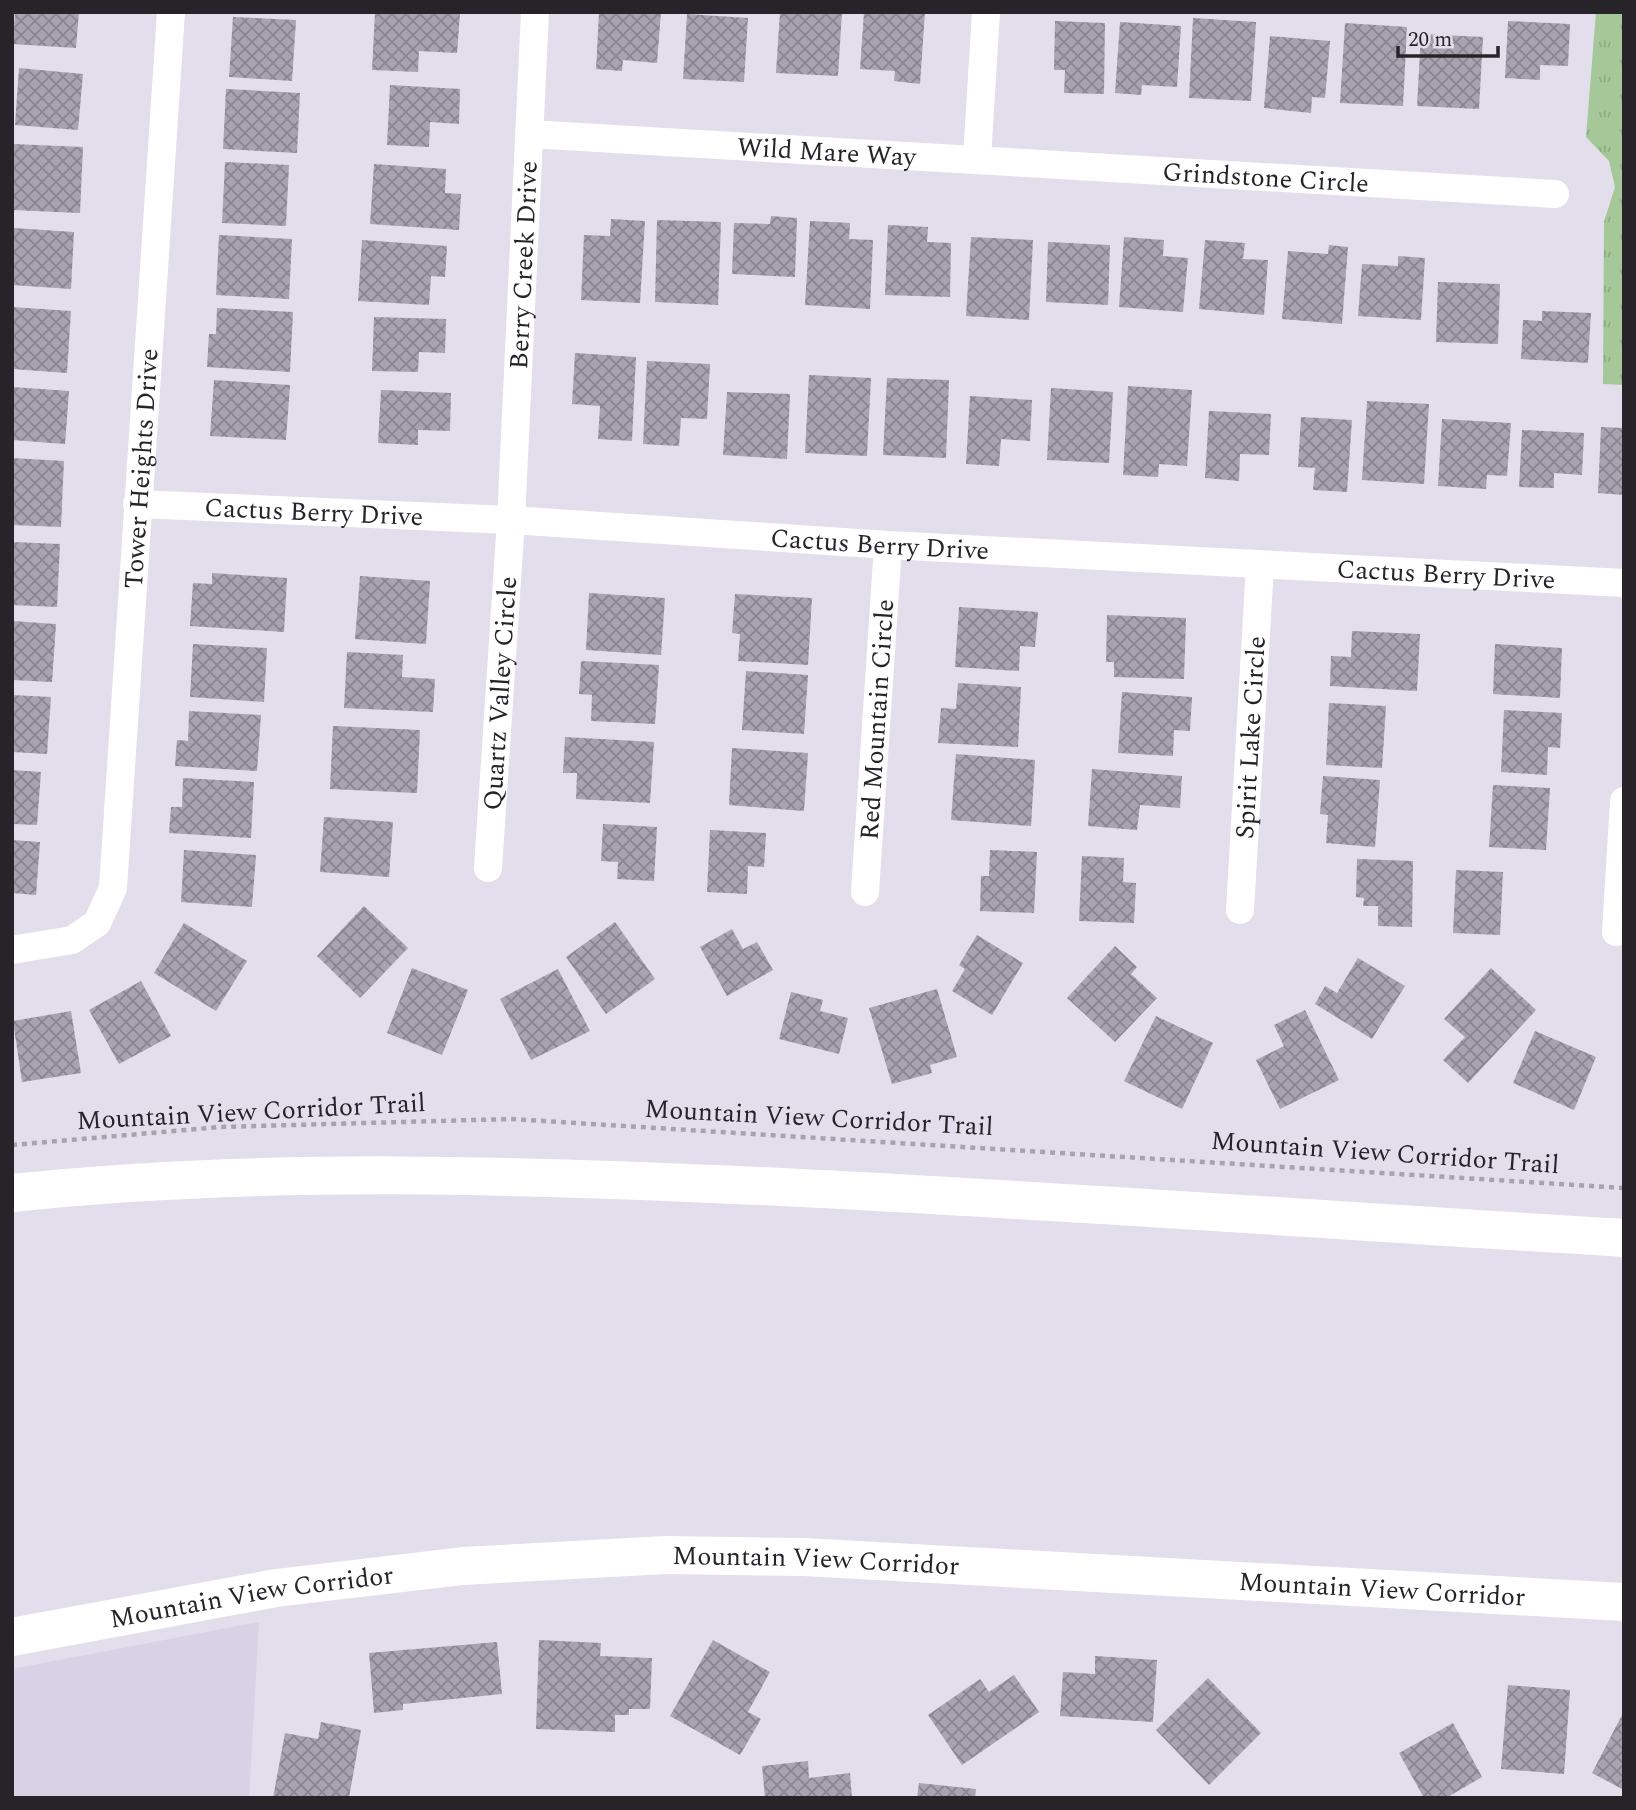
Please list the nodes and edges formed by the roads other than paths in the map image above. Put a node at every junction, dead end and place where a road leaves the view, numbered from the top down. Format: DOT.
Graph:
graph roads {
  1 [pos="171,12"];
  2 [pos="535,12"];
  3 [pos="986,12"];
  4 [pos="528,134"];
  5 [pos="977,158"];
  6 [pos="1555,194"];
  7 [pos="137,503"];
  8 [pos="510,520"];
  9 [pos="888,545"];
  10 [pos="1260,565"];
  11 [pos="1624,583"];
  12 [pos="1624,801"];
  13 [pos="488,868"];
  14 [pos="865,892"];
  15 [pos="1240,910"];
  16 [pos="1616,932"];
  17 [pos="12,950"];
  18 [pos="12,1193"];
  19 [pos="1624,1238"];
  20 [pos="1624,1602"];
  21 [pos="12,1637"];
  1 -- 7 [label="street, Tower Heights Drive"];
  2 -- 4 [label="street, Berry Creek Drive"];
  3 -- 5 [label="street"];
  4 -- 5 [label="street, Wild Mare Way"];
  4 -- 8 [label="street, Berry Creek Drive"];
  5 -- 6 [label="street, Grindstone Circle"];
  7 -- 8 [label="street, Cactus Berry Drive"];
  7 -- 17 [label="street, Tower Heights Drive"];
  8 -- 9 [label="street, Cactus Berry Drive"];
  8 -- 13 [label="street, Quartz Valley Circle"];
  9 -- 10 [label="street, Cactus Berry Drive"];
  9 -- 14 [label="street, Red Mountain Circle"];
  10 -- 11 [label="street, Cactus Berry Drive"];
  10 -- 15 [label="street, Spirit Lake Circle"];
  12 -- 16 [label="street"];
  18 -- 19 [label="highway"];
  20 -- 21 [label="highway, Mountain View Corridor"];
}
